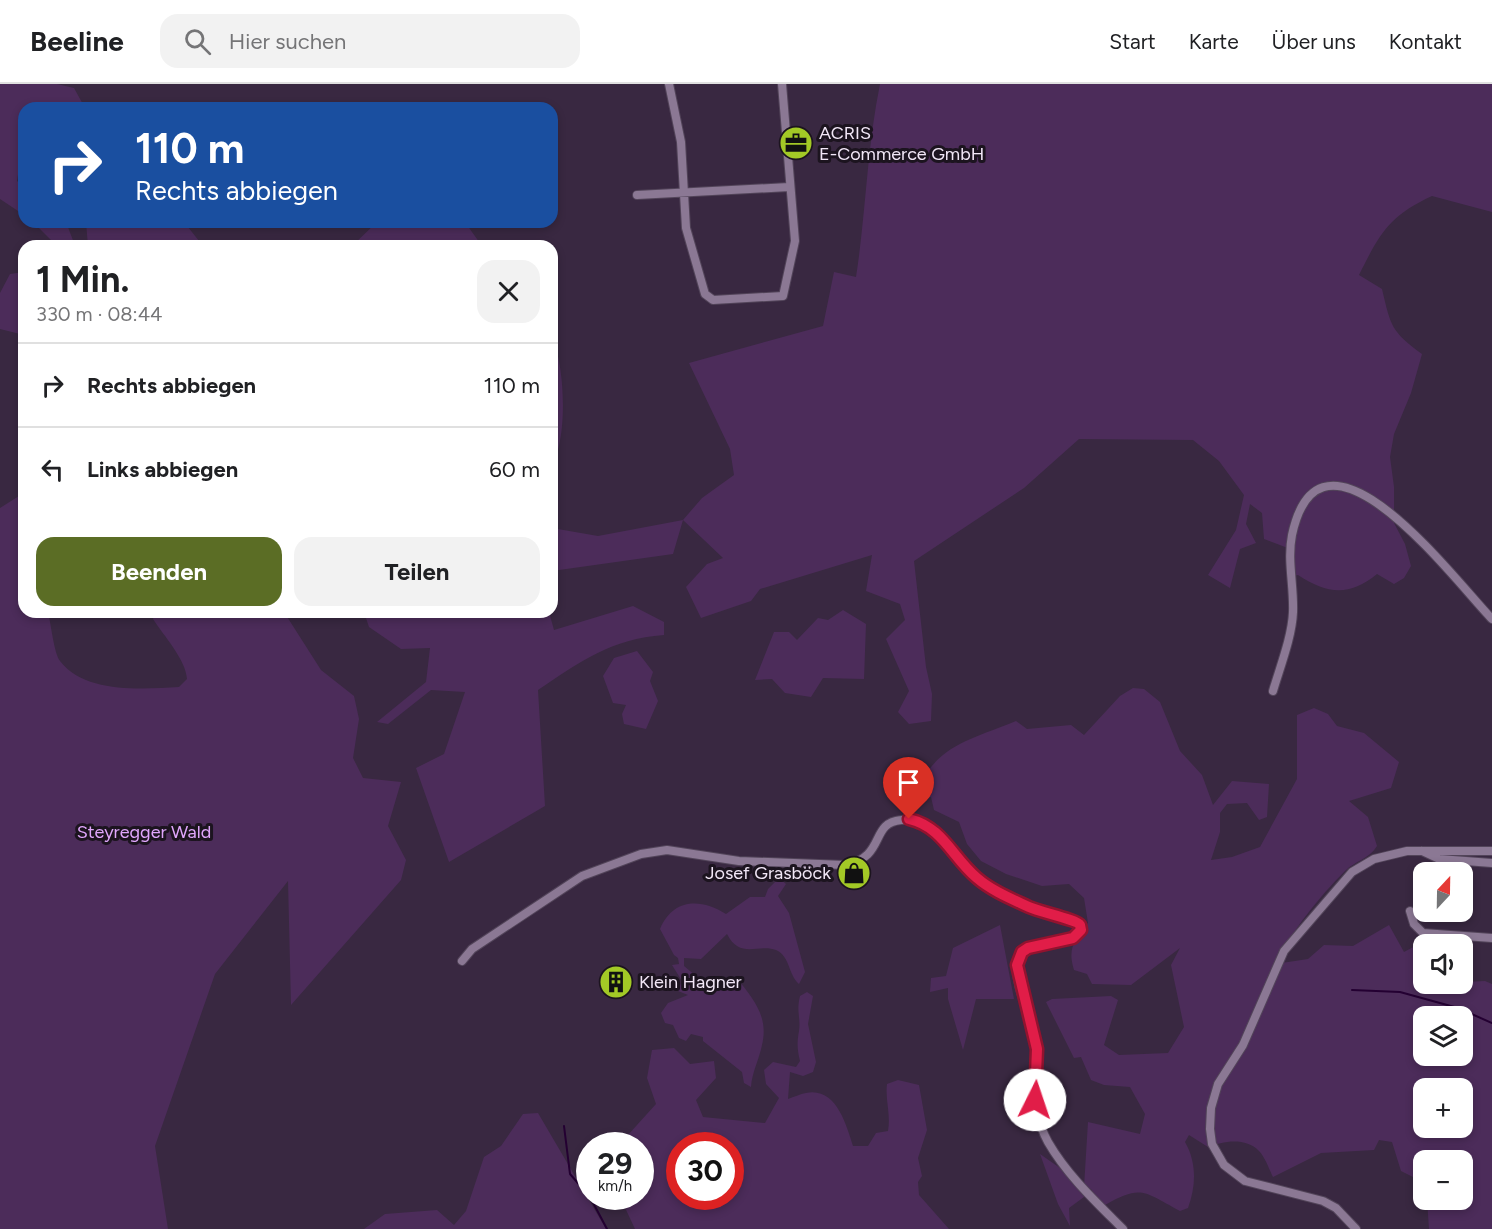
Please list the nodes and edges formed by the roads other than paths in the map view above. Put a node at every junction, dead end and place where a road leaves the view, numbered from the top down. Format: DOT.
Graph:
graph roads {
  1 [pos="669,84"];
  2 [pos="782,84"];
  3 [pos="789,187"];
  4 [pos="683,193"];
  5 [pos="637,195"];
  6 [pos="1492,619"];
  7 [pos="1273,691"];
  8 [pos="1420,850"];
  9 [pos="1492,851"];
  10 [pos="1492,863"];
  11 [pos="1410,911"];
  12 [pos="1492,938"];
  13 [pos="462,961"];
  14 [pos="1123,1229"];
  15 [pos="1356,1229"];
  1 -- 4 [label="street"];
  2 -- 3 [label="street"];
  3 -- 4 [label="street"];
  3 -- 4 [label="street"];
  4 -- 5 [label="street"];
  6 -- 7 [label="street"];
  8 -- 9 [label="street"];
  8 -- 10 [label="street"];
  8 -- 15 [label="street"];
  11 -- 12 [label="street"];
  13 -- 14 [label="street"];
}
